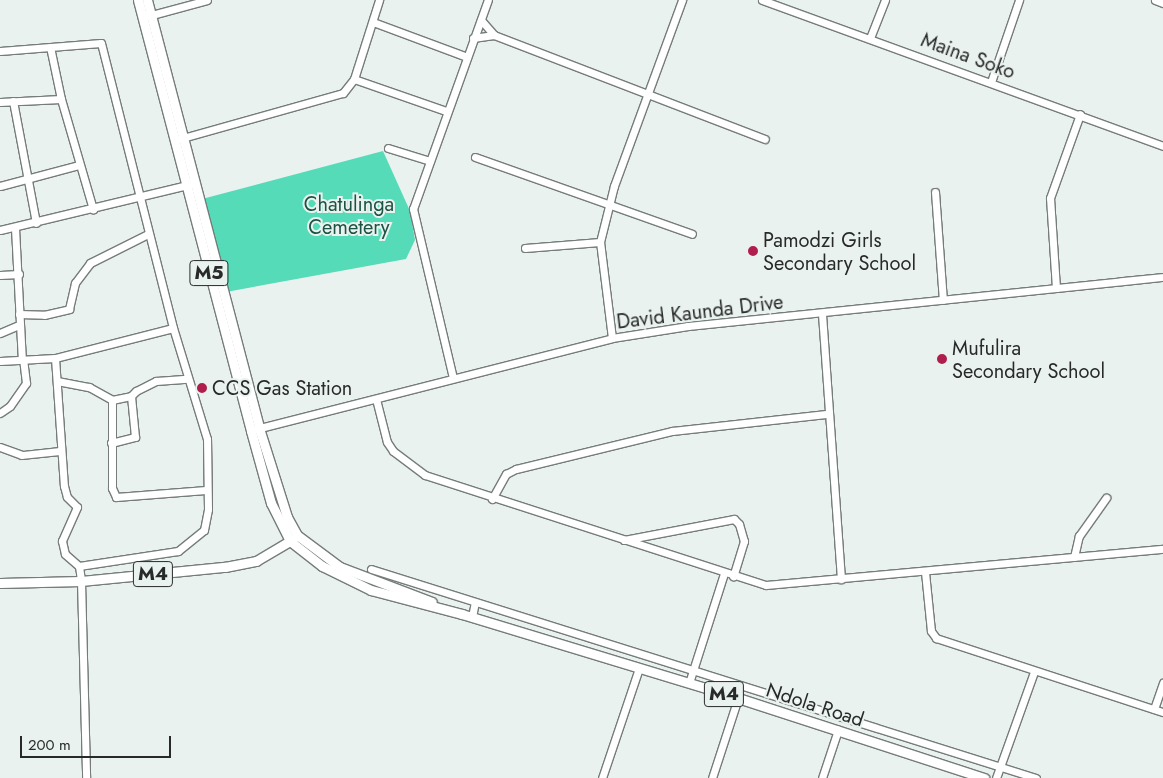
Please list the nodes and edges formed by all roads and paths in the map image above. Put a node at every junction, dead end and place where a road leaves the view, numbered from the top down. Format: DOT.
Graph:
graph roads {
  1 [pos="138,0"];
  2 [pos="148,0"];
  3 [pos="207,0"];
  4 [pos="379,0"];
  5 [pos="486,0"];
  6 [pos="682,0"];
  7 [pos="762,0"];
  8 [pos="885,0"];
  9 [pos="1019,0"];
  10 [pos="1155,0"];
  11 [pos="1163,3"];
  12 [pos="152,14"];
  13 [pos="143,18"];
  14 [pos="481,20"];
  15 [pos="374,22"];
  16 [pos="494,35"];
  17 [pos="474,38"];
  18 [pos="870,38"];
  19 [pos="50,47"];
  20 [pos="0,50"];
  21 [pos="467,57"];
  22 [pos="354,79"];
  23 [pos="991,82"];
  24 [pos="648,92"];
  25 [pos="62,99"];
  26 [pos="13,101"];
  27 [pos="0,102"];
  28 [pos="446,111"];
  29 [pos="1080,114"];
  30 [pos="178,139"];
  31 [pos="765,139"];
  32 [pos="1163,146"];
  33 [pos="388,148"];
  34 [pos="476,157"];
  35 [pos="430,161"];
  36 [pos="79,165"];
  37 [pos="28,178"];
  38 [pos="190,184"];
  39 [pos="0,186"];
  40 [pos="935,192"];
  41 [pos="138,197"];
  42 [pos="609,203"];
  43 [pos="93,209"];
  44 [pos="36,223"];
  45 [pos="15,228"];
  46 [pos="0,230"];
  47 [pos="148,234"];
  48 [pos="692,234"];
  49 [pos="600,242"];
  50 [pos="525,248"];
  51 [pos="18,274"];
  52 [pos="0,275"];
  53 [pos="1163,277"];
  54 [pos="1056,288"];
  55 [pos="943,300"];
  56 [pos="19,314"];
  57 [pos="822,314"];
  58 [pos="20,325"];
  59 [pos="173,328"];
  60 [pos="0,333"];
  61 [pos="612,338"];
  62 [pos="55,358"];
  63 [pos="22,360"];
  64 [pos="0,361"];
  65 [pos="453,378"];
  66 [pos="187,379"];
  67 [pos="57,381"];
  68 [pos="131,396"];
  69 [pos="376,399"];
  70 [pos="112,400"];
  71 [pos="0,413"];
  72 [pos="826,414"];
  73 [pos="255,430"];
  74 [pos="111,443"];
  75 [pos="0,447"];
  76 [pos="61,451"];
  77 [pos="206,490"];
  78 [pos="1106,498"];
  79 [pos="492,499"];
  80 [pos="294,538"];
  81 [pos="624,540"];
  82 [pos="1163,549"];
  83 [pos="1074,557"];
  84 [pos="79,566"];
  85 [pos="371,569"];
  86 [pos="925,572"];
  87 [pos="724,573"];
  88 [pos="733,576"];
  89 [pos="841,579"];
  90 [pos="81,581"];
  91 [pos="0,583"];
  92 [pos="475,602"];
  93 [pos="467,615"];
  94 [pos="639,668"];
  95 [pos="692,670"];
  96 [pos="1034,672"];
  97 [pos="1163,682"];
  98 [pos="689,683"];
  99 [pos="738,698"];
  100 [pos="1154,709"];
  101 [pos="1163,712"];
  102 [pos="838,730"];
  103 [pos="999,765"];
  104 [pos="86,778"];
  105 [pos="602,778"];
  106 [pos="712,778"];
  107 [pos="822,778"];
  108 [pos="984,778"];
  109 [pos="996,778"];
  110 [pos="1036,778"];
  1 -- 13 [label="main road, M5"];
  2 -- 12 [label="main road, M5"];
  3 -- 12 [label="street"];
  4 -- 15 [label="street"];
  5 -- 14 [label="street"];
  6 -- 24 [label="street"];
  7 -- 18 [label="street, Maina Soko"];
  8 -- 18 [label="street"];
  9 -- 23 [label="street"];
  10 -- 11 [label="street"];
  12 -- 13 [label="street"];
  12 -- 30 [label="main road, M5"];
  13 -- 30 [label="main road, M5"];
  14 -- 16 [label="street"];
  14 -- 17 [label="street"];
  15 -- 21 [label="street"];
  15 -- 22 [label="street"];
  16 -- 17 [label="street"];
  16 -- 24 [label="street"];
  17 -- 21 [label="street"];
  18 -- 23 [label="street, Maina Soko"];
  19 -- 20 [label="street"];
  19 -- 25 [label="street"];
  19 -- 41 [label="street"];
  21 -- 28 [label="street"];
  22 -- 28 [label="street"];
  22 -- 30 [label="street"];
  23 -- 29 [label="street, Maina Soko"];
  24 -- 31 [label="street"];
  24 -- 42 [label="street"];
  25 -- 26 [label="street"];
  25 -- 36 [label="street"];
  26 -- 27 [label="street"];
  26 -- 37 [label="street"];
  28 -- 35 [label="street"];
  29 -- 32 [label="street, Maina Soko"];
  29 -- 54 [label="street"];
  30 -- 38 [label="main road, M5"];
  33 -- 35 [label="street"];
  34 -- 42 [label="street"];
  35 -- 65 [label="street"];
  36 -- 37 [label="street"];
  36 -- 43 [label="street"];
  37 -- 39 [label="street"];
  37 -- 44 [label="street"];
  38 -- 41 [label="street"];
  38 -- 73 [label="main road, M5"];
  40 -- 55 [label="street"];
  41 -- 43 [label="street"];
  41 -- 47 [label="street"];
  42 -- 48 [label="street"];
  42 -- 49 [label="street"];
  43 -- 44 [label="street"];
  44 -- 45 [label="street"];
  45 -- 46 [label="street"];
  45 -- 51 [label="street"];
  47 -- 56 [label="street"];
  47 -- 59 [label="street"];
  49 -- 50 [label="street"];
  49 -- 61 [label="street"];
  51 -- 52 [label="street"];
  51 -- 56 [label="street"];
  53 -- 54 [label="street, David Kaunda Drive"];
  54 -- 55 [label="street, David Kaunda Drive"];
  55 -- 57 [label="street, David Kaunda Drive"];
  56 -- 58 [label="street"];
  57 -- 61 [label="street, David Kaunda Drive"];
  57 -- 72 [label="street"];
  58 -- 60 [label="street"];
  58 -- 63 [label="street"];
  59 -- 62 [label="street"];
  59 -- 66 [label="street"];
  61 -- 65 [label="street, David Kaunda Drive"];
  62 -- 63 [label="street"];
  62 -- 67 [label="street"];
  63 -- 64 [label="street"];
  63 -- 71 [label="street"];
  65 -- 69 [label="street, David Kaunda Drive"];
  66 -- 68 [label="street"];
  66 -- 77 [label="street"];
  67 -- 70 [label="street"];
  67 -- 76 [label="street"];
  68 -- 70 [label="street"];
  68 -- 74 [label="street"];
  69 -- 73 [label="street, David Kaunda Drive"];
  69 -- 79 [label="street"];
  70 -- 74 [label="street"];
  72 -- 79 [label="street"];
  72 -- 89 [label="street"];
  73 -- 80 [label="main road, M5"];
  74 -- 77 [label="street"];
  75 -- 76 [label="street"];
  76 -- 84 [label="street"];
  77 -- 84 [label="street"];
  78 -- 83 [label="street"];
  79 -- 81 [label="street"];
  80 -- 90 [label="main road, M4"];
  80 -- 93 [label="main road, M4"];
  81 -- 87 [label="street"];
  81 -- 88 [label="street"];
  82 -- 83 [label="street"];
  83 -- 86 [label="street"];
  84 -- 90 [label="street"];
  85 -- 92 [label="street"];
  86 -- 89 [label="street"];
  86 -- 96 [label="street"];
  87 -- 88 [label="street"];
  87 -- 95 [label="street"];
  88 -- 89 [label="street"];
  90 -- 91 [label="main road, M4"];
  90 -- 104 [label="street"];
  92 -- 93 [label="street"];
  92 -- 95 [label="street"];
  93 -- 94 [label="main road, Ndola Road / M4"];
  94 -- 98 [label="main road, Ndola Road / M4"];
  94 -- 105 [label="street"];
  95 -- 98 [label="street"];
  95 -- 103 [label="street"];
  96 -- 100 [label="street"];
  96 -- 103 [label="street"];
  97 -- 100 [label="street"];
  98 -- 99 [label="main road, Ndola Road / M4"];
  99 -- 102 [label="main road, Ndola Road / M4"];
  99 -- 106 [label="street"];
  100 -- 101 [label="street"];
  102 -- 107 [label="street"];
  102 -- 108 [label="main road, Ndola Road / M4"];
  103 -- 109 [label="street"];
  103 -- 110 [label="street"];
}
